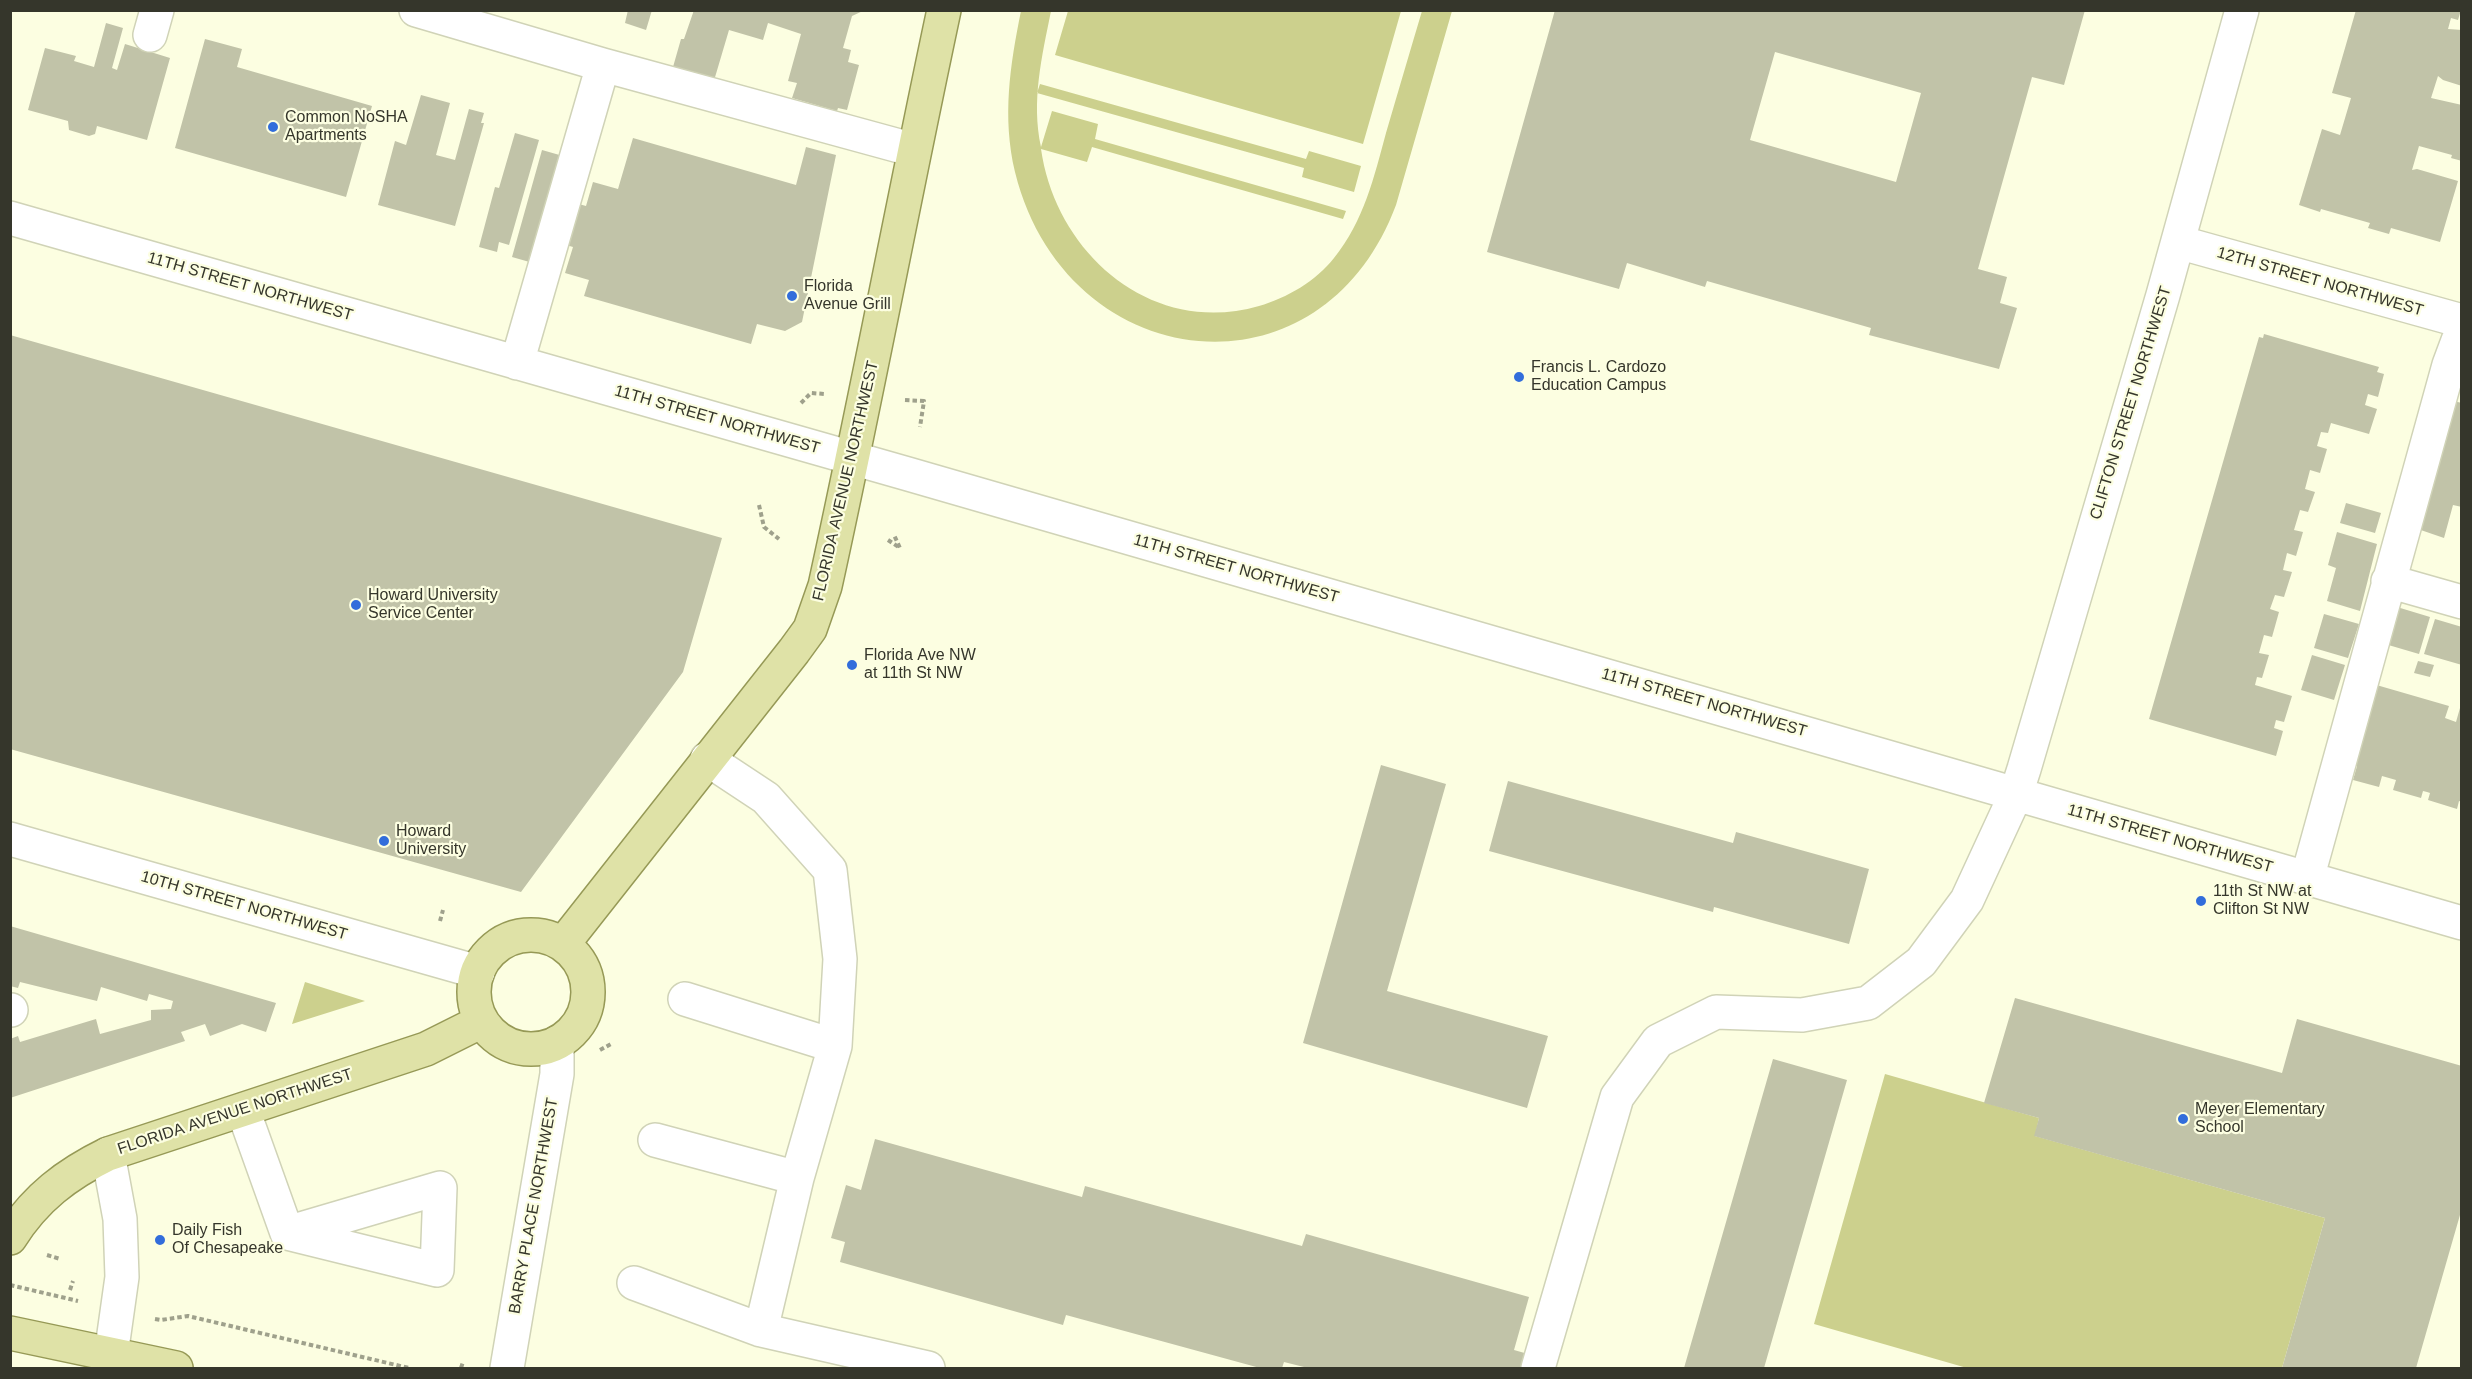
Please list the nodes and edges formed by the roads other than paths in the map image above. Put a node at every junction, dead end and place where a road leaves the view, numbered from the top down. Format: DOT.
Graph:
graph roads {
  1 [pos="416,10"];
  2 [pos="944,10"];
  3 [pos="2242,10"];
  4 [pos="603,65"];
  5 [pos="914,150"];
  6 [pos="10,218"];
  7 [pos="2178,243"];
  8 [pos="2462,321"];
  9 [pos="2462,330"];
  10 [pos="517,363"];
  11 [pos="853,459"];
  12 [pos="2388,581"];
  13 [pos="2462,602"];
  14 [pos="707,759"];
  15 [pos="2016,794"];
  16 [pos="10,839"];
  17 [pos="2307,879"];
  18 [pos="2462,923"];
  19 [pos="563,944"];
  20 [pos="478,972"];
  21 [pos="686,999"];
  22 [pos="482,1021"];
  23 [pos="557,1043"];
  24 [pos="835,1046"];
  25 [pos="243,1110"];
  26 [pos="656,1140"];
  27 [pos="108,1154"];
  28 [pos="797,1178"];
  29 [pos="287,1233"];
  30 [pos="10,1238"];
  31 [pos="634,1283"];
  32 [pos="761,1330"];
  33 [pos="10,1333"];
  34 [pos="111,1354"];
  35 [pos="176,1368"];
  36 [pos="507,1368"];
  37 [pos="928,1368"];
  38 [pos="1538,1368"];
  1 -- 4 [label="street"];
  2 -- 5 [label="main road, FLORIDA AVENUE NORTHWEST"];
  3 -- 7 [label="street, CLIFTON STREET NORTHWEST"];
  4 -- 5 [label="street"];
  4 -- 10 [label="street"];
  5 -- 11 [label="main road, FLORIDA AVENUE NORTHWEST"];
  6 -- 10 [label="street, 11TH STREET NORTHWEST"];
  7 -- 8 [label="street, 12TH STREET NORTHWEST"];
  7 -- 15 [label="street, CLIFTON STREET NORTHWEST"];
  9 -- 12 [label="street"];
  10 -- 11 [label="street, 11TH STREET NORTHWEST"];
  11 -- 14 [label="main road, FLORIDA AVENUE NORTHWEST"];
  11 -- 15 [label="street, 11TH STREET NORTHWEST"];
  12 -- 13 [label="street"];
  12 -- 17 [label="street"];
  14 -- 19 [label="main road, FLORIDA AVENUE NORTHWEST"];
  14 -- 24 [label="street"];
  15 -- 17 [label="street, 11TH STREET NORTHWEST"];
  15 -- 38 [label="street, CLIFTON STREET NORTHWEST"];
  16 -- 20 [label="street, 10TH STREET NORTHWEST"];
  17 -- 18 [label="street, 11TH STREET NORTHWEST"];
  19 -- 20 [label="main road"];
  19 -- 23 [label="main road"];
  20 -- 22 [label="main road"];
  21 -- 24 [label="street"];
  22 -- 23 [label="main road"];
  22 -- 25 [label="main road, FLORIDA AVENUE NORTHWEST"];
  23 -- 36 [label="street, BARRY PLACE NORTHWEST"];
  24 -- 28 [label="street"];
  25 -- 27 [label="main road, FLORIDA AVENUE NORTHWEST"];
  25 -- 29 [label="street"];
  26 -- 28 [label="street"];
  27 -- 30 [label="main road, FLORIDA AVENUE NORTHWEST"];
  27 -- 34 [label="street"];
  28 -- 32 [label="street"];
  31 -- 32 [label="street"];
  32 -- 37 [label="street"];
  33 -- 34 [label="main road"];
  34 -- 35 [label="main road"];
}
